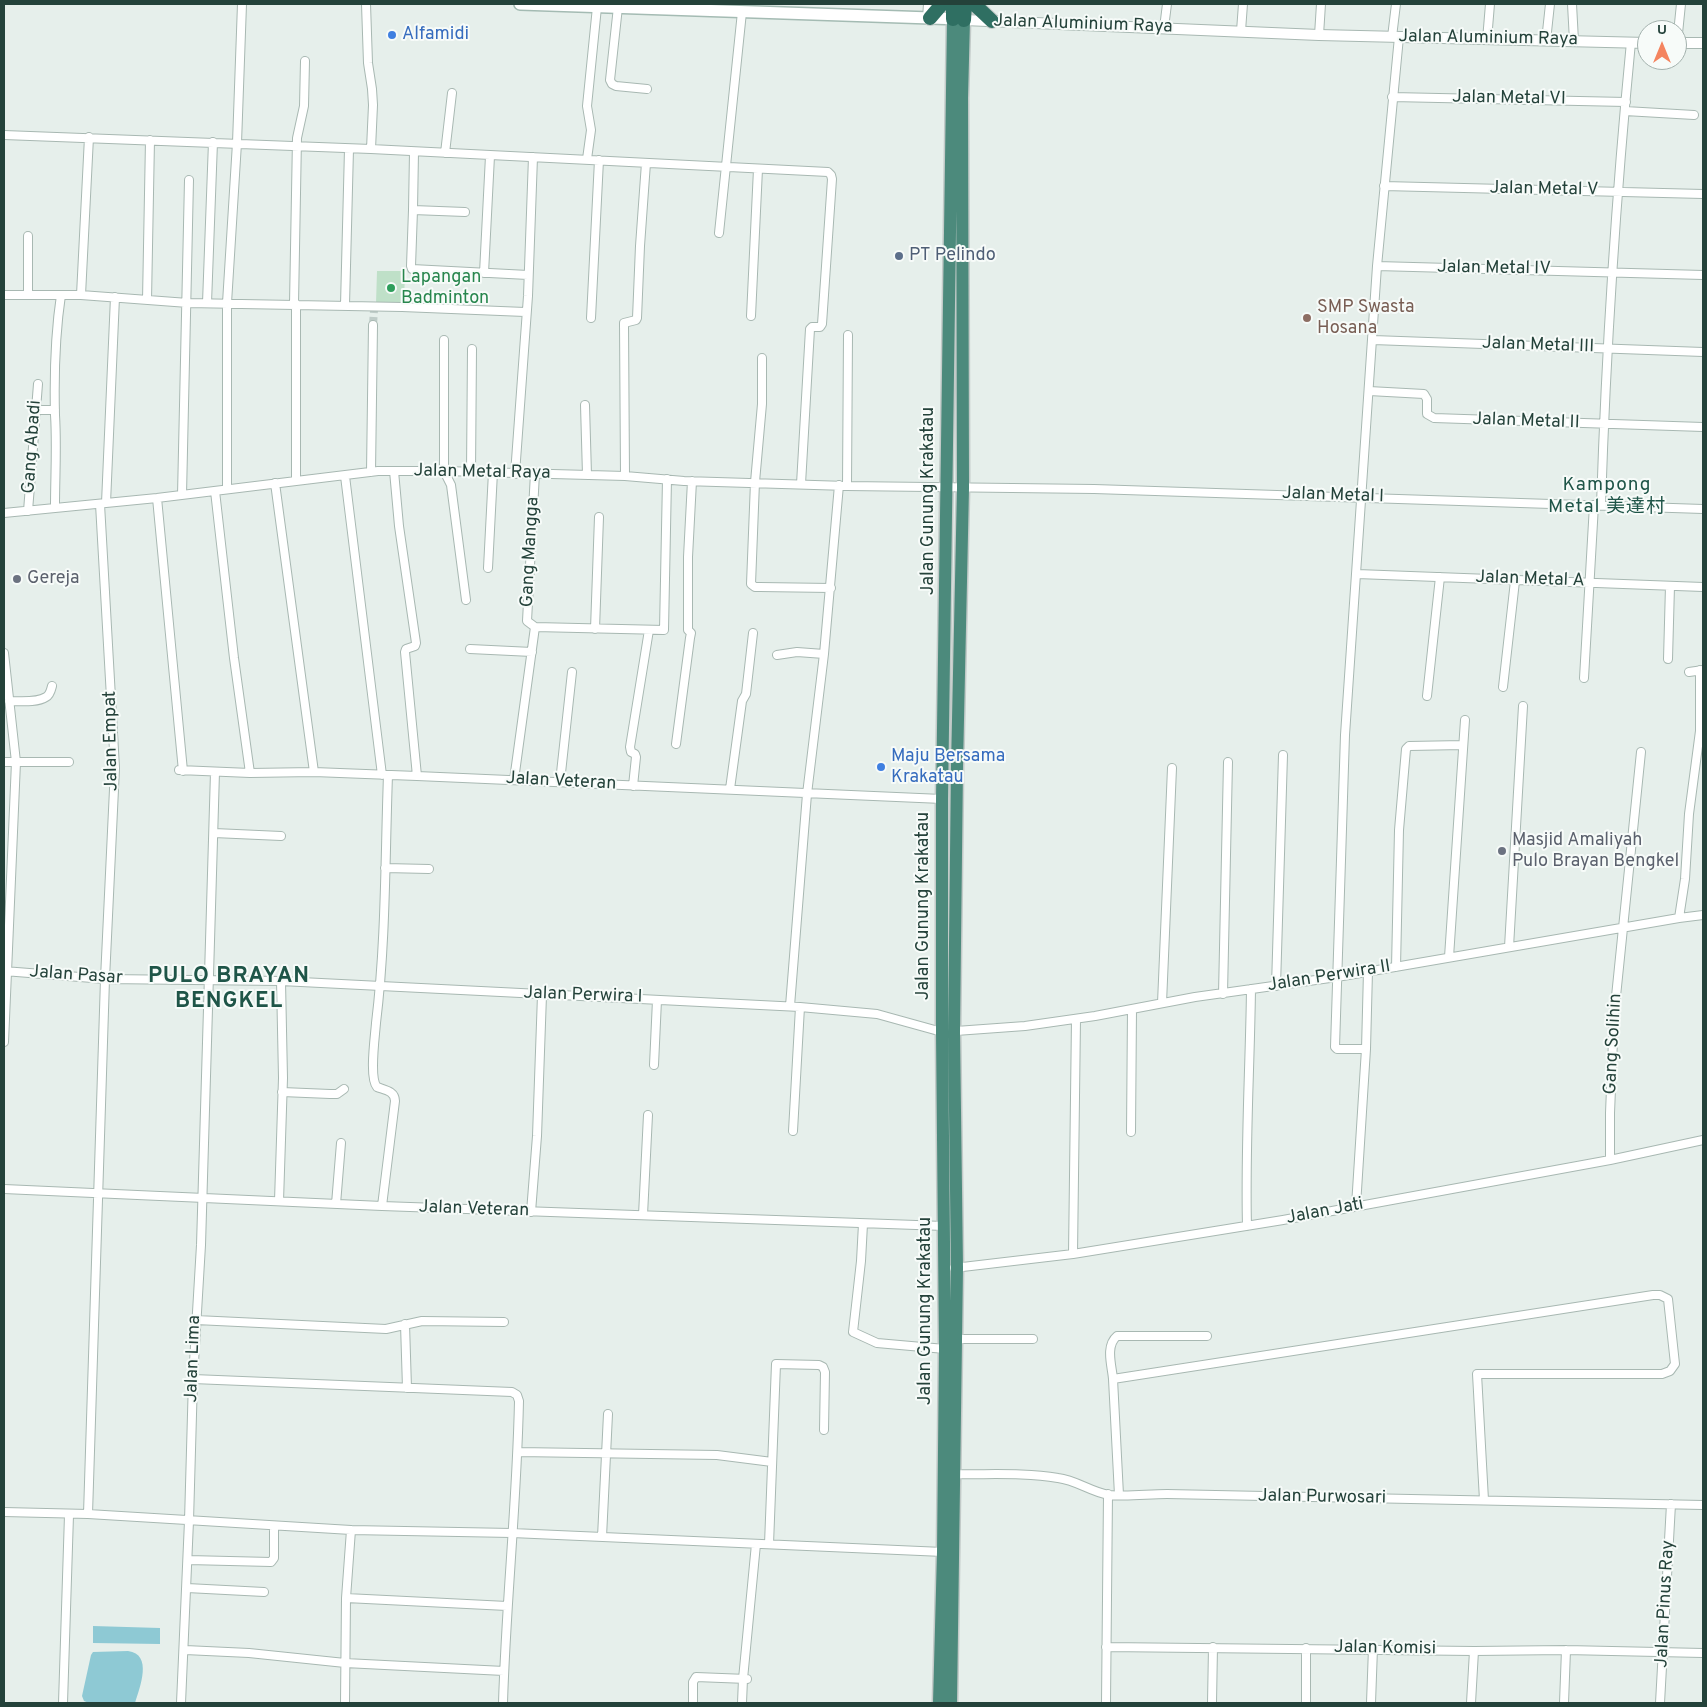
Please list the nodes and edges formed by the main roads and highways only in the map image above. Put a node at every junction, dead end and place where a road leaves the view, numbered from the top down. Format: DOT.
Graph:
graph roads {
  1 [pos="520,4"];
  2 [pos="942,4"];
  3 [pos="953,4"];
  4 [pos="965,4"];
  5 [pos="974,4"];
  6 [pos="566,5"];
  7 [pos="578,5"];
  8 [pos="928,18"];
  9 [pos="958,19"];
  10 [pos="992,21"];
  11 [pos="948,1032"];
  12 [pos="951,1268"];
  13 [pos="949,1474"];
  14 [pos="939,1703"];
  15 [pos="951,1703"];
  1 -- 6 [label="main road, Jalan Aluminium Raya"];
  2 -- 8 [label="highway"];
  3 -- 9 [label="highway"];
  4 -- 9 [label="highway"];
  5 -- 10 [label="highway"];
  6 -- 7 [label="main road, Jalan Aluminium Raya"];
  7 -- 8 [label="main road, Jalan Aluminium Raya"];
  8 -- 9 [label="main road, Jalan Aluminium Raya"];
  9 -- 11 [label="highway, Jalan Gunung Krakatau"];
  9 -- 11 [label="highway, Jalan Gunung Krakatau"];
  11 -- 12 [label="highway, Jalan Gunung Krakatau"];
  11 -- 12 [label="highway, Jalan Gunung Krakatau"];
  12 -- 13 [label="highway, Jalan Gunung Krakatau"];
  12 -- 13 [label="highway, Jalan Gunung Krakatau"];
  13 -- 14 [label="highway, Jalan Gunung Krakatau"];
  13 -- 15 [label="highway, Jalan Gunung Krakatau"];
}
